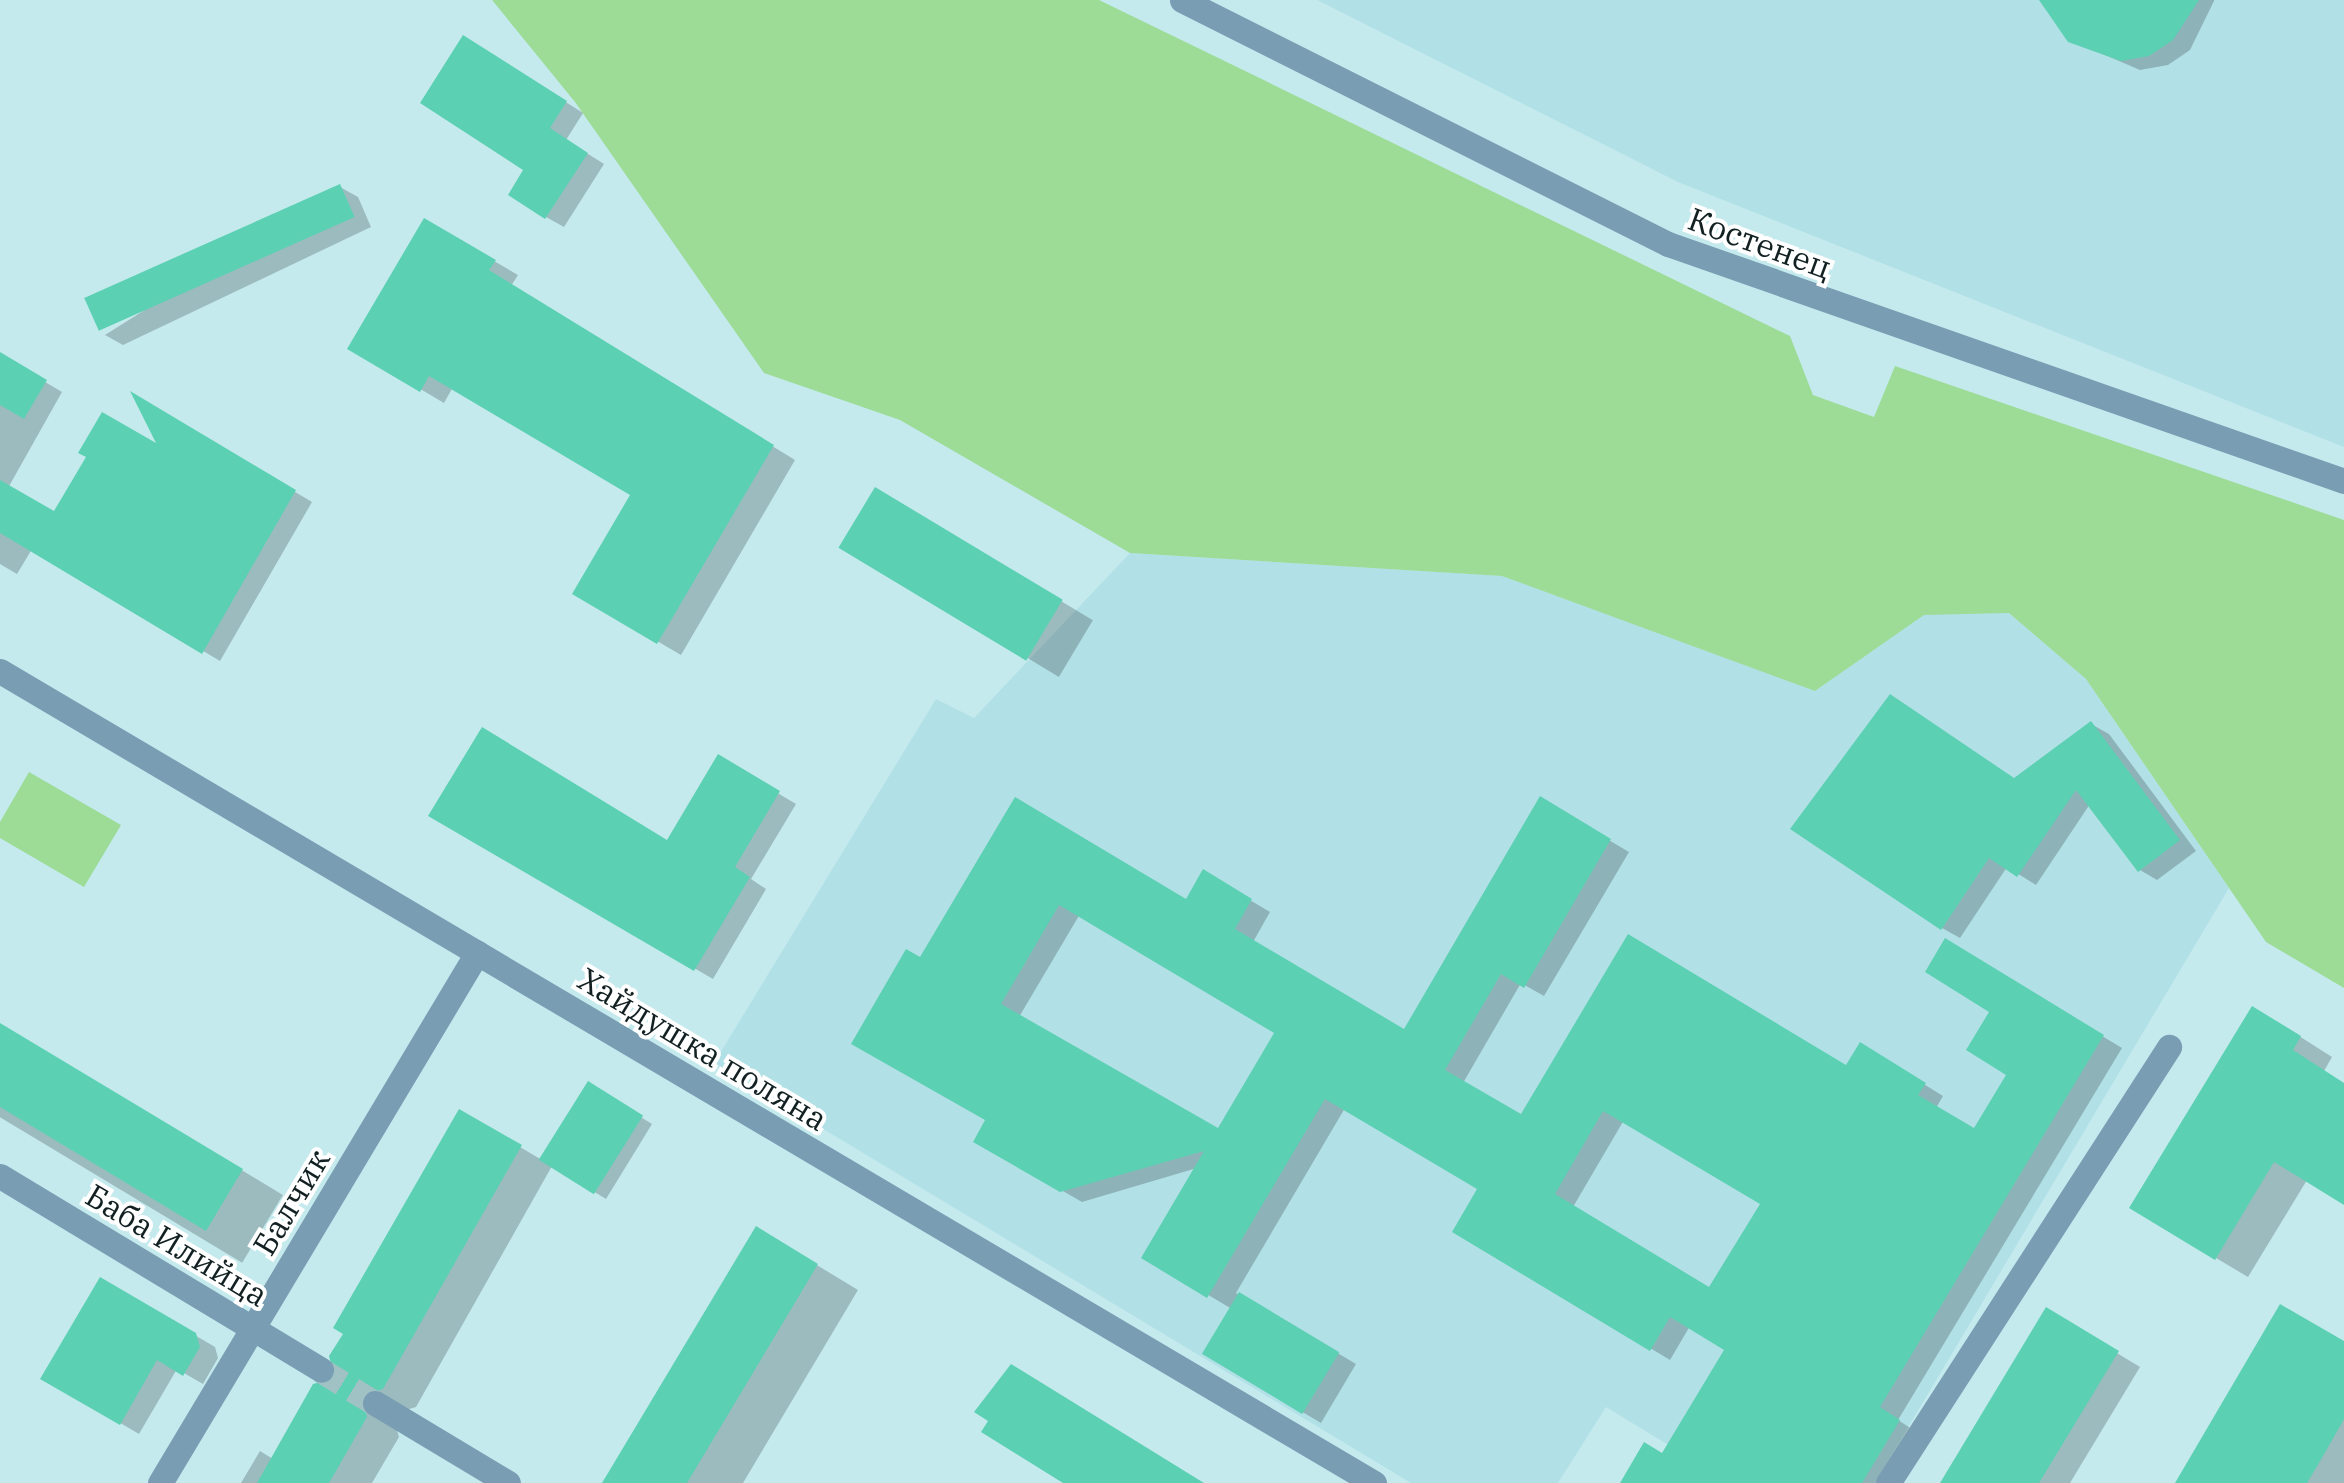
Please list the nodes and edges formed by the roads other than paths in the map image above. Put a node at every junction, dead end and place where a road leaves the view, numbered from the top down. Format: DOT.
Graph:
graph roads {
  1 [pos="1182,0"];
  2 [pos="2344,480"];
  3 [pos="0,671"];
  4 [pos="477,953"];
  5 [pos="2169,1047"];
  6 [pos="0,1176"];
  7 [pos="252,1328"];
  8 [pos="321,1370"];
  9 [pos="376,1403"];
  10 [pos="160,1483"];
  11 [pos="508,1483"];
  12 [pos="1374,1483"];
  13 [pos="1888,1483"];
  1 -- 2 [label="street, Костенец"];
  3 -- 4 [label="street, Хайдушка поляна"];
  4 -- 7 [label="street, Балчик"];
  4 -- 12 [label="street, Хайдушка поляна"];
  5 -- 13 [label="street"];
  6 -- 7 [label="street, Баба Илийца"];
  7 -- 8 [label="street, Баба Илийца"];
  7 -- 10 [label="street, Балчик"];
  9 -- 11 [label="street"];
}
